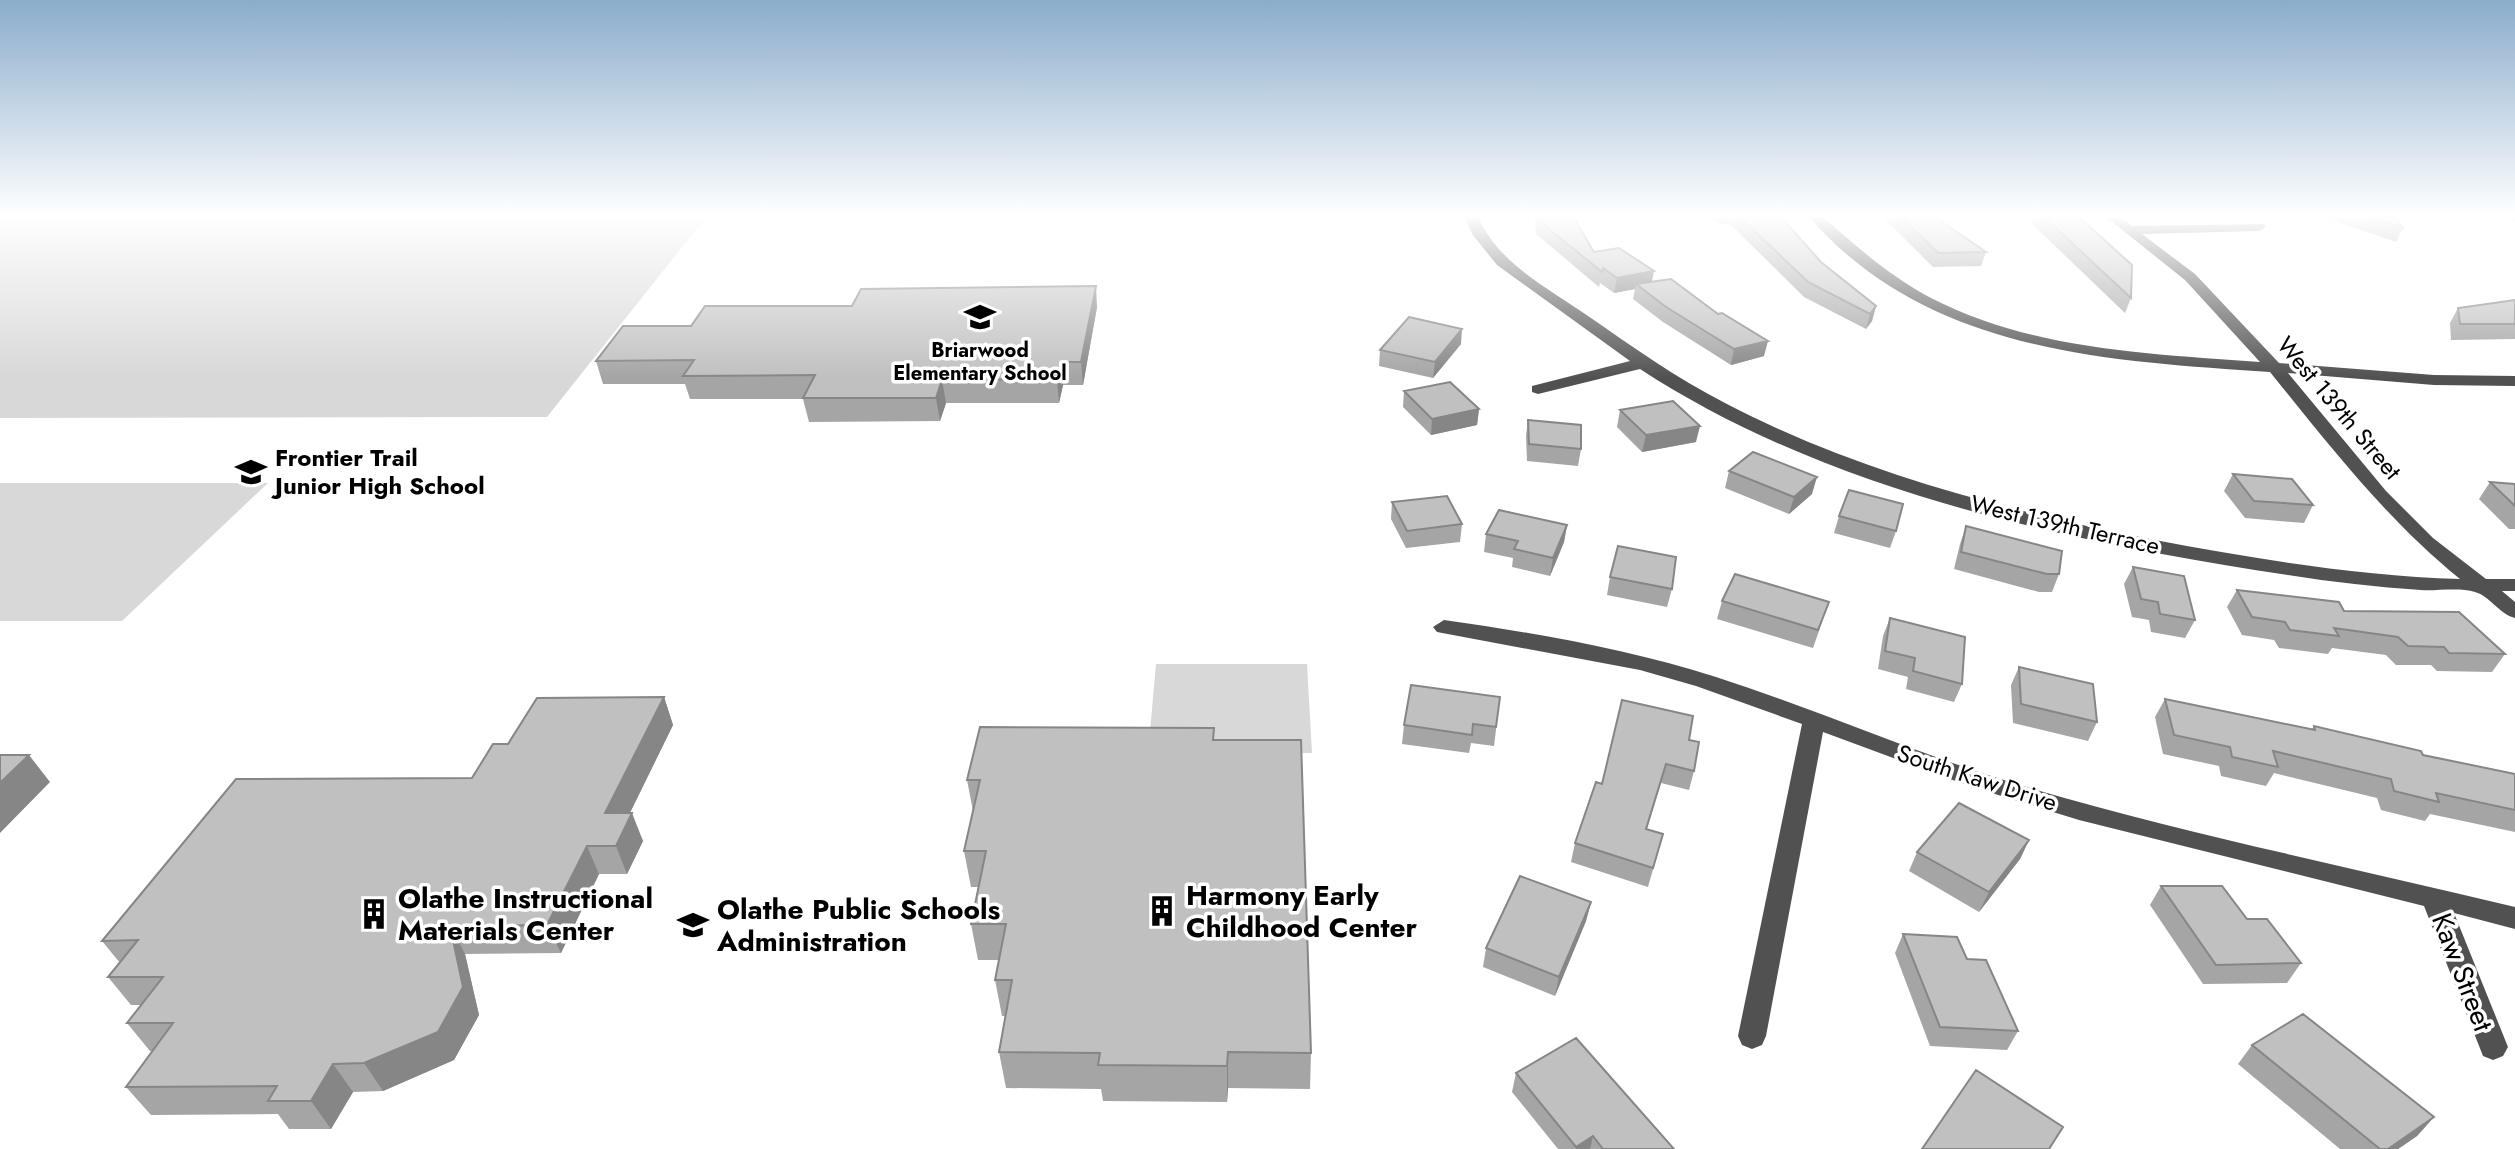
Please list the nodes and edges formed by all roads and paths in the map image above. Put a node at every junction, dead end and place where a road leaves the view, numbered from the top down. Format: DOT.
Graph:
graph roads {
  1 [pos="1515,271"];
  2 [pos="1881,271"];
  3 [pos="2182,271"];
  4 [pos="1643,363"];
  5 [pos="2275,368"];
  6 [pos="2515,381"];
  7 [pos="1538,389"];
  8 [pos="2515,585"];
  9 [pos="2482,586"];
  10 [pos="2515,612"];
  11 [pos="1444,627"];
  12 [pos="1814,721"];
  13 [pos="2434,897"];
  14 [pos="2515,918"];
  15 [pos="1752,1036"];
  16 [pos="2493,1047"];
  1 -- 4 [label="street, West 139th Terrace"];
  2 -- 5 [label="street"];
  3 -- 5 [label="street, West 139th Street"];
  4 -- 7 [label="street"];
  4 -- 9 [label="street, West 139th Terrace"];
  5 -- 6 [label="street"];
  5 -- 9 [label="street, West 139th Street"];
  8 -- 9 [label="street, West 139th Terrace"];
  9 -- 10 [label="street, West 139th Street"];
  11 -- 12 [label="street, South Kaw Drive"];
  12 -- 13 [label="street, South Kaw Drive"];
  12 -- 15 [label="street"];
  13 -- 14 [label="street, South Kaw Drive"];
  13 -- 16 [label="street, Kaw Street"];
}
